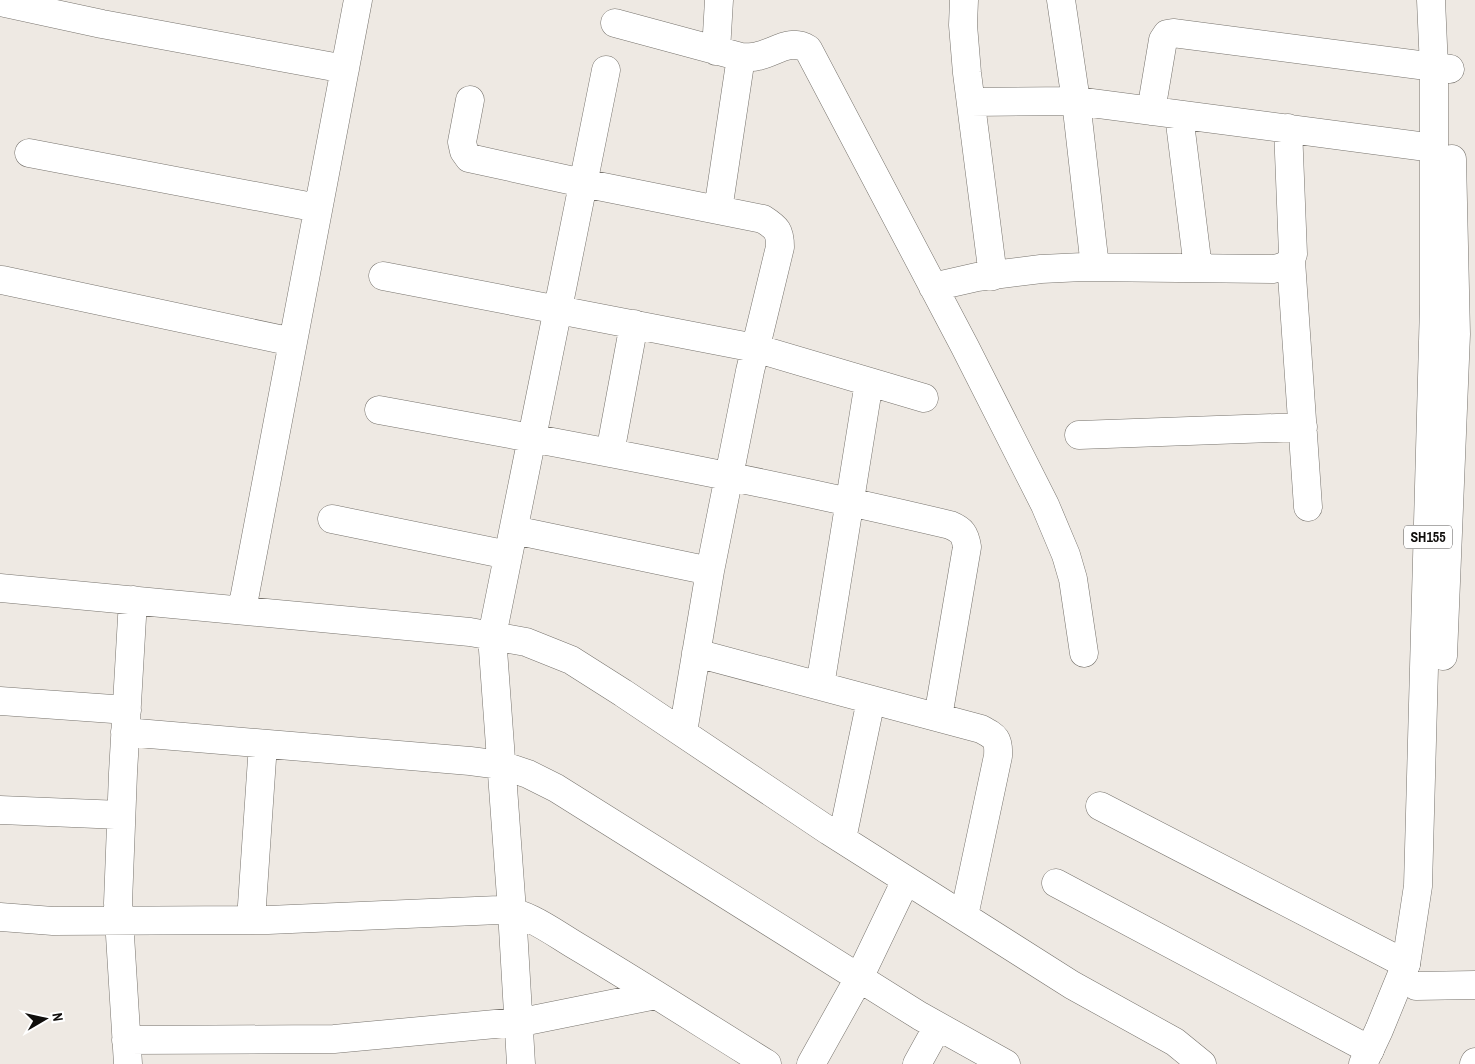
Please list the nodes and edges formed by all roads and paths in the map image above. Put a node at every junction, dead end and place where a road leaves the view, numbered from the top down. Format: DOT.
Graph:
graph roads {
  1 [pos="358,0"];
  2 [pos="719,0"];
  3 [pos="964,0"];
  4 [pos="1061,0"];
  5 [pos="1431,0"];
  6 [pos="1448,0"];
  7 [pos="0,2"];
  8 [pos="615,23"];
  9 [pos="729,54"];
  10 [pos="345,69"];
  11 [pos="1442,69"];
  12 [pos="606,70"];
  13 [pos="470,100"];
  14 [pos="1076,101"];
  15 [pos="971,102"];
  16 [pos="1152,111"];
  17 [pos="1179,114"];
  18 [pos="1288,128"];
  19 [pos="1434,148"];
  20 [pos="29,153"];
  21 [pos="583,183"];
  22 [pos="318,208"];
  23 [pos="718,210"];
  24 [pos="1291,261"];
  25 [pos="1095,268"];
  26 [pos="1198,268"];
  27 [pos="383,276"];
  28 [pos="993,276"];
  29 [pos="2,280"];
  30 [pos="933,287"];
  31 [pos="558,309"];
  32 [pos="634,324"];
  33 [pos="293,342"];
  34 [pos="755,348"];
  35 [pos="869,382"];
  36 [pos="924,398"];
  37 [pos="380,410"];
  38 [pos="1303,427"];
  39 [pos="1079,435"];
  40 [pos="532,438"];
  41 [pos="610,453"];
  42 [pos="729,475"];
  43 [pos="850,501"];
  44 [pos="1308,507"];
  45 [pos="332,519"];
  46 [pos="511,542"];
  47 [pos="710,571"];
  48 [pos="0,588"];
  49 [pos="133,600"];
  50 [pos="242,610"];
  51 [pos="492,636"];
  52 [pos="696,653"];
  53 [pos="1084,653"];
  54 [pos="820,686"];
  55 [pos="871,700"];
  56 [pos="0,701"];
  57 [pos="938,717"];
  58 [pos="126,721"];
  59 [pos="683,732"];
  60 [pos="263,744"];
  61 [pos="501,766"];
  62 [pos="1100,806"];
  63 [pos="0,810"];
  64 [pos="121,815"];
  65 [pos="842,839"];
  66 [pos="906,880"];
  67 [pos="1056,883"];
  68 [pos="512,911"];
  69 [pos="0,916"];
  70 [pos="964,916"];
  71 [pos="251,920"];
  72 [pos="119,921"];
  73 [pos="1411,975"];
  74 [pos="859,978"];
  75 [pos="1475,985"];
  76 [pos="656,995"];
  77 [pos="518,1022"];
  78 [pos="938,1026"];
  79 [pos="127,1052"];
  80 [pos="1371,1059"];
  81 [pos="520,1064"];
  82 [pos="767,1064"];
  83 [pos="811,1064"];
  84 [pos="917,1064"];
  85 [pos="1006,1064"];
  86 [pos="1202,1064"];
  1 -- 10 [label="street"];
  2 -- 9 [label="street"];
  3 -- 15 [label="street"];
  4 -- 14 [label="street"];
  5 -- 11 [label="street, SH155"];
  6 -- 11 [label="street, SH155"];
  7 -- 10 [label="street"];
  8 -- 9 [label="street"];
  9 -- 23 [label="street"];
  9 -- 30 [label="street"];
  10 -- 22 [label="street"];
  11 -- 16 [label="street"];
  11 -- 19 [label="street, SH155"];
  11 -- 73 [label="street, SH155"];
  12 -- 21 [label="street"];
  13 -- 21 [label="street"];
  14 -- 15 [label="street"];
  14 -- 16 [label="street"];
  14 -- 25 [label="street"];
  15 -- 28 [label="street"];
  16 -- 17 [label="street"];
  17 -- 18 [label="street"];
  17 -- 26 [label="street"];
  18 -- 19 [label="street"];
  18 -- 24 [label="street"];
  19 -- 73 [label="street, SH155"];
  20 -- 22 [label="street"];
  21 -- 23 [label="street"];
  21 -- 31 [label="street"];
  22 -- 33 [label="street"];
  23 -- 34 [label="street"];
  24 -- 26 [label="street"];
  24 -- 38 [label="street"];
  25 -- 26 [label="street"];
  25 -- 28 [label="street"];
  27 -- 31 [label="street"];
  28 -- 30 [label="street"];
  29 -- 33 [label="street"];
  30 -- 53 [label="street"];
  31 -- 32 [label="street"];
  31 -- 40 [label="street"];
  32 -- 34 [label="street"];
  32 -- 41 [label="street"];
  33 -- 50 [label="street"];
  34 -- 35 [label="street"];
  34 -- 42 [label="street"];
  35 -- 36 [label="street"];
  35 -- 43 [label="street"];
  37 -- 40 [label="street"];
  38 -- 39 [label="street"];
  38 -- 44 [label="street"];
  40 -- 41 [label="street"];
  40 -- 46 [label="street"];
  41 -- 42 [label="street"];
  42 -- 43 [label="street"];
  42 -- 47 [label="street"];
  43 -- 54 [label="street"];
  43 -- 57 [label="street"];
  45 -- 46 [label="street"];
  46 -- 47 [label="street"];
  46 -- 51 [label="street"];
  47 -- 52 [label="street"];
  48 -- 49 [label="street"];
  49 -- 50 [label="street"];
  49 -- 58 [label="street"];
  50 -- 51 [label="street"];
  51 -- 59 [label="street"];
  51 -- 61 [label="street"];
  52 -- 54 [label="street"];
  52 -- 59 [label="street"];
  54 -- 55 [label="street"];
  55 -- 57 [label="street"];
  55 -- 65 [label="street"];
  56 -- 58 [label="street"];
  57 -- 70 [label="street"];
  58 -- 60 [label="street"];
  58 -- 64 [label="street"];
  59 -- 65 [label="street"];
  60 -- 61 [label="street"];
  60 -- 71 [label="street"];
  61 -- 68 [label="street"];
  61 -- 74 [label="street"];
  62 -- 73 [label="street"];
  63 -- 64 [label="street"];
  64 -- 72 [label="street"];
  65 -- 66 [label="street"];
  66 -- 70 [label="street"];
  66 -- 74 [label="street"];
  67 -- 80 [label="street"];
  68 -- 71 [label="street"];
  68 -- 76 [label="street"];
  68 -- 77 [label="street"];
  69 -- 72 [label="street"];
  70 -- 86 [label="street"];
  71 -- 72 [label="street"];
  72 -- 79 [label="street"];
  73 -- 75 [label="street"];
  73 -- 80 [label="street, SH155"];
  74 -- 78 [label="street"];
  74 -- 83 [label="street"];
  76 -- 77 [label="street"];
  76 -- 82 [label="street"];
  77 -- 79 [label="street"];
  77 -- 81 [label="street"];
  78 -- 84 [label="street"];
  78 -- 85 [label="street"];
}
